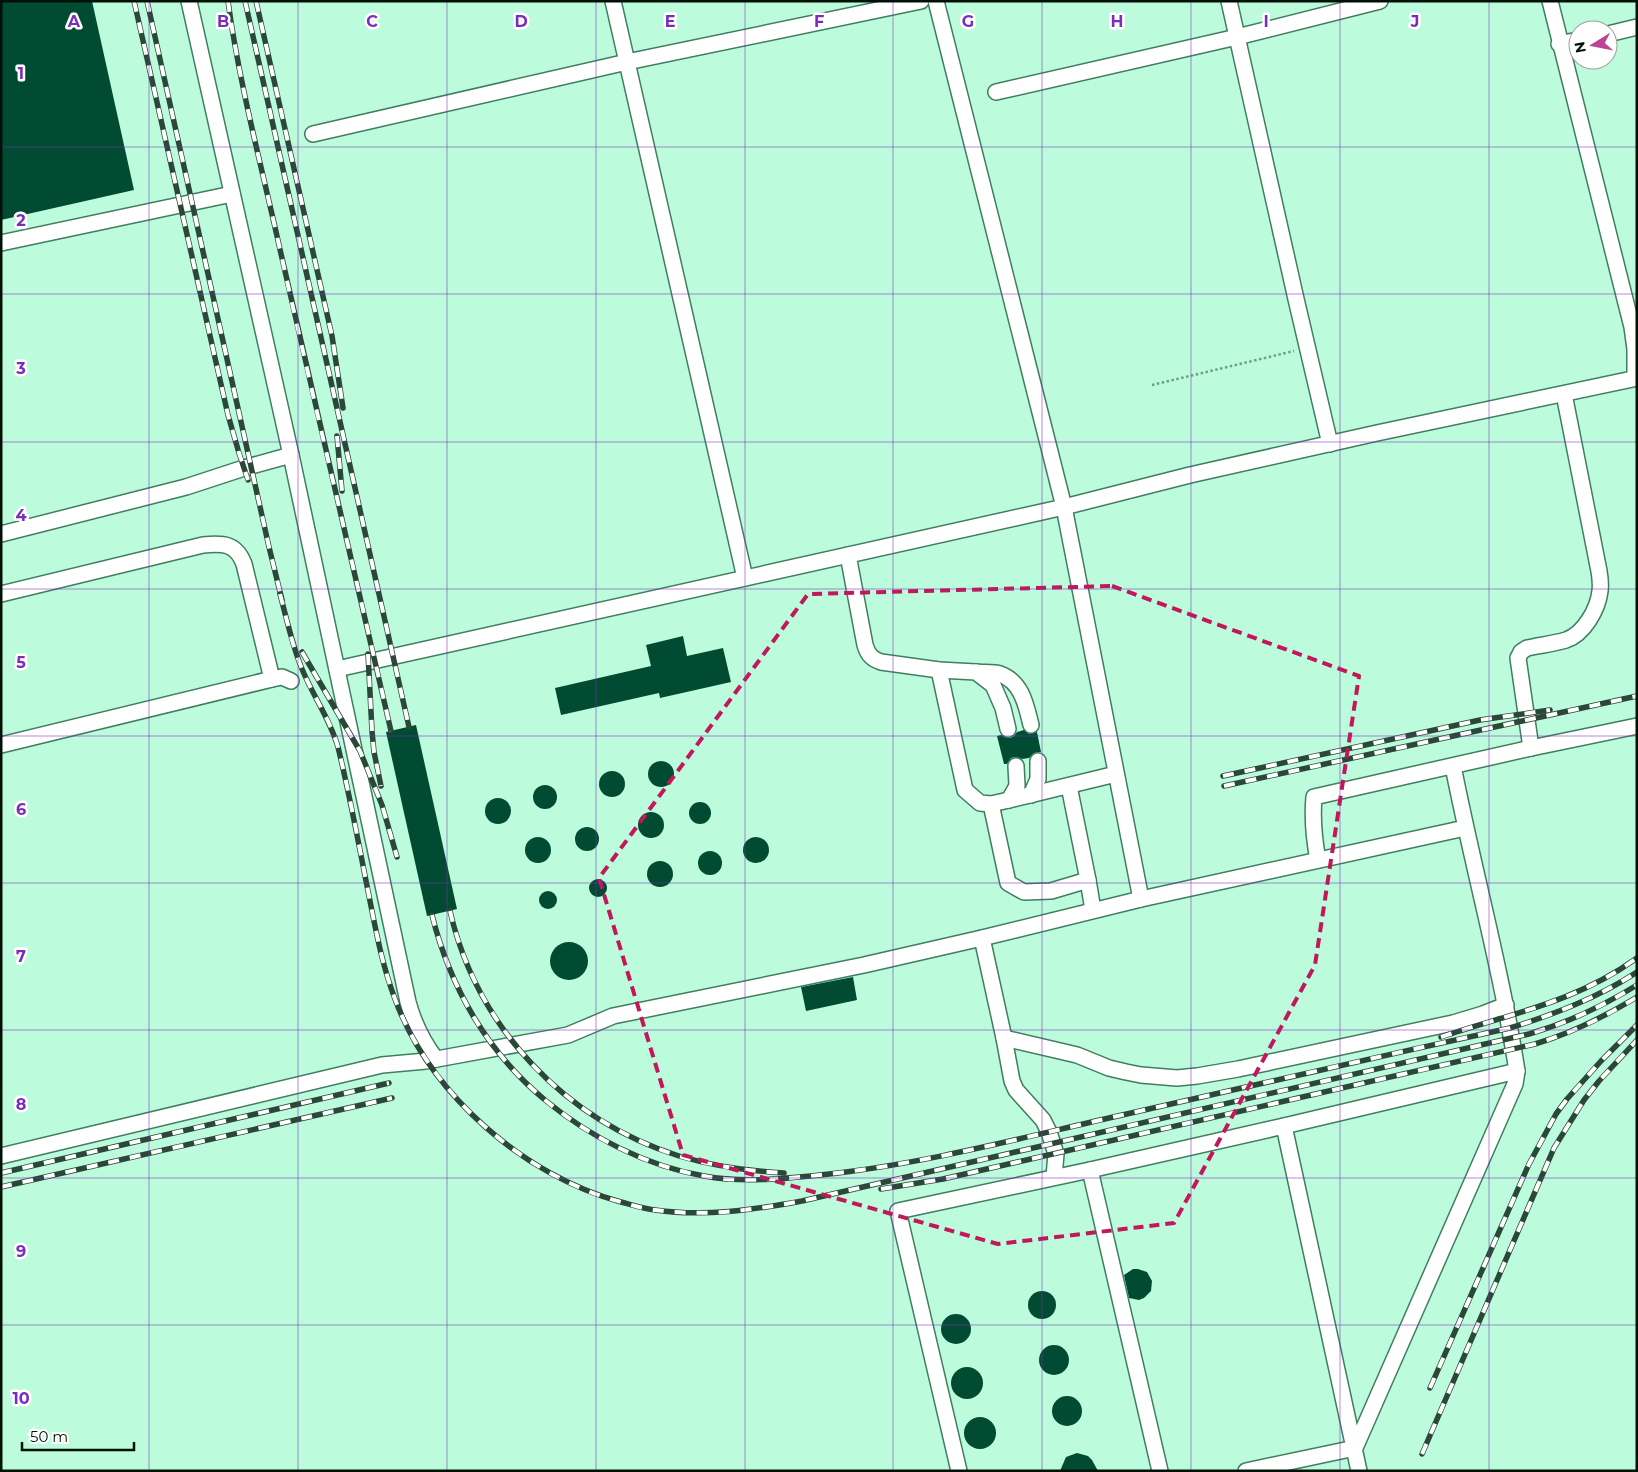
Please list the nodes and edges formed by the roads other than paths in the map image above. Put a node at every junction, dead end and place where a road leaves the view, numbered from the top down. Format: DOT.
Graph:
graph roads {
  1 [pos="189,1"];
  2 [pos="613,1"];
  3 [pos="921,1"];
  4 [pos="936,1"];
  5 [pos="1229,1"];
  6 [pos="1380,1"];
  7 [pos="1550,1"];
  8 [pos="1637,27"];
  9 [pos="1618,32"];
  10 [pos="1237,37"];
  11 [pos="1568,42"];
  12 [pos="1559,44"];
  13 [pos="627,62"];
  14 [pos="996,92"];
  15 [pos="313,134"];
  16 [pos="232,194"];
  17 [pos="1,243"];
  18 [pos="1634,327"];
  19 [pos="1636,378"];
  20 [pos="1564,394"];
  21 [pos="1330,444"];
  22 [pos="291,455"];
  23 [pos="1064,507"];
  24 [pos="1,534"];
  25 [pos="848,556"];
  26 [pos="745,578"];
  27 [pos="1,594"];
  28 [pos="337,669"];
  29 [pos="939,670"];
  30 [pos="976,672"];
  31 [pos="272,679"];
  32 [pos="291,681"];
  33 [pos="1031,725"];
  34 [pos="1637,726"];
  35 [pos="1008,729"];
  36 [pos="1,745"];
  37 [pos="1531,748"];
  38 [pos="1038,760"];
  39 [pos="1016,766"];
  40 [pos="1453,766"];
  41 [pos="1116,774"];
  42 [pos="1069,786"];
  43 [pos="1031,795"];
  44 [pos="1009,800"];
  45 [pos="991,804"];
  46 [pos="1465,828"];
  47 [pos="1318,860"];
  48 [pos="1088,880"];
  49 [pos="1141,899"];
  50 [pos="1093,910"];
  51 [pos="982,938"];
  52 [pos="1506,1005"];
  53 [pos="1004,1038"];
  54 [pos="436,1059"];
  55 [pos="1518,1071"];
  56 [pos="1284,1126"];
  57 [pos="1,1156"];
  58 [pos="1090,1170"];
  59 [pos="1054,1177"];
  60 [pos="1355,1448"];
  61 [pos="959,1471"];
  62 [pos="1160,1471"];
  63 [pos="1246,1471"];
  64 [pos="1359,1471"];
  1 -- 16 [label="lane"];
  2 -- 13 [label="lane"];
  3 -- 13 [label="lane"];
  4 -- 23 [label="lane"];
  5 -- 10 [label="lane"];
  6 -- 10 [label="lane"];
  7 -- 12 [label="lane"];
  8 -- 9 [label="lane"];
  10 -- 14 [label="lane"];
  10 -- 21 [label="lane"];
  11 -- 12 [label="lane"];
  12 -- 18 [label="lane"];
  13 -- 15 [label="lane"];
  13 -- 26 [label="lane"];
  16 -- 17 [label="lane"];
  16 -- 22 [label="lane"];
  18 -- 19 [label="lane"];
  19 -- 20 [label="lane"];
  20 -- 21 [label="lane"];
  20 -- 37 [label="lane"];
  21 -- 23 [label="lane"];
  22 -- 24 [label="lane"];
  22 -- 28 [label="lane"];
  23 -- 25 [label="lane"];
  23 -- 41 [label="lane"];
  25 -- 26 [label="lane"];
  25 -- 29 [label="lane"];
  26 -- 28 [label="lane"];
  27 -- 31 [label="lane"];
  28 -- 54 [label="lane"];
  29 -- 30 [label="lane"];
  29 -- 45 [label="lane"];
  30 -- 33 [label="lane"];
  30 -- 35 [label="lane"];
  31 -- 32 [label="lane"];
  31 -- 36 [label="lane"];
  34 -- 37 [label="lane"];
  37 -- 40 [label="lane"];
  38 -- 43 [label="lane"];
  39 -- 44 [label="lane"];
  40 -- 46 [label="lane"];
  40 -- 47 [label="lane"];
  41 -- 42 [label="lane"];
  41 -- 49 [label="lane"];
  42 -- 43 [label="lane"];
  42 -- 48 [label="lane"];
  43 -- 44 [label="lane"];
  44 -- 45 [label="lane"];
  45 -- 48 [label="lane"];
  46 -- 47 [label="lane"];
  46 -- 52 [label="lane"];
  47 -- 49 [label="lane"];
  48 -- 50 [label="lane"];
  49 -- 50 [label="lane"];
  50 -- 51 [label="lane"];
  51 -- 53 [label="lane"];
  51 -- 54 [label="lane"];
  52 -- 53 [label="lane"];
  52 -- 55 [label="lane"];
  53 -- 59 [label="lane"];
  54 -- 57 [label="lane"];
  55 -- 56 [label="lane"];
  55 -- 60 [label="lane"];
  56 -- 58 [label="lane"];
  56 -- 60 [label="lane"];
  58 -- 59 [label="lane"];
  58 -- 62 [label="lane"];
  59 -- 61 [label="lane"];
  60 -- 63 [label="lane"];
  60 -- 64 [label="lane"];
}
